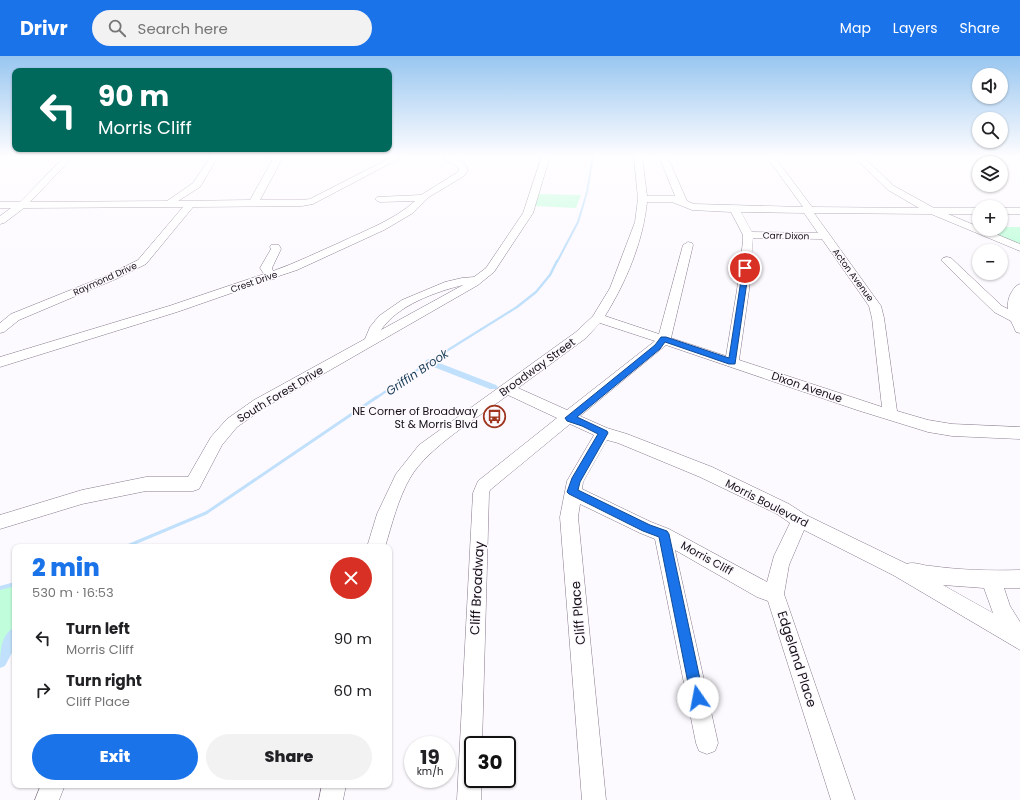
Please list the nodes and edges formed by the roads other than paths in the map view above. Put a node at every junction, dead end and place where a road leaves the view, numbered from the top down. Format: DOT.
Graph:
graph roads {
  1 [pos="36,191"];
  2 [pos="188,191"];
  3 [pos="260,191"];
  4 [pos="332,191"];
  5 [pos="432,191"];
  6 [pos="535,191"];
  7 [pos="642,191"];
  8 [pos="677,191"];
  9 [pos="796,191"];
  10 [pos="896,191"];
  11 [pos="423,198"];
  12 [pos="380,199"];
  13 [pos="643,199"];
  14 [pos="23,204"];
  15 [pos="169,204"];
  16 [pos="190,204"];
  17 [pos="253,204"];
  18 [pos="683,204"];
  19 [pos="0,205"];
  20 [pos="735,209"];
  21 [pos="806,209"];
  22 [pos="933,211"];
  23 [pos="972,211"];
  24 [pos="1008,211"];
  25 [pos="1020,211"];
  26 [pos="0,221"];
  27 [pos="748,236"];
  28 [pos="825,236"];
  29 [pos="688,245"];
  30 [pos="275,247"];
  31 [pos="1020,248"];
  32 [pos="947,260"];
  33 [pos="271,277"];
  34 [pos="1020,288"];
  35 [pos="598,318"];
  36 [pos="1018,324"];
  37 [pos="0,329"];
  38 [pos="664,339"];
  39 [pos="0,362"];
  40 [pos="732,362"];
  41 [pos="507,388"];
  42 [pos="890,414"];
  43 [pos="570,418"];
  44 [pos="603,433"];
  45 [pos="1020,433"];
  46 [pos="572,492"];
  47 [pos="800,520"];
  48 [pos="0,522"];
  49 [pos="664,534"];
  50 [pos="377,544"];
  51 [pos="898,569"];
  52 [pos="1020,579"];
  53 [pos="990,580"];
  54 [pos="775,594"];
  55 [pos="1019,638"];
  56 [pos="707,743"];
  57 [pos="52,788"];
  58 [pos="333,788"];
  59 [pos="47,800"];
  60 [pos="331,800"];
  61 [pos="469,800"];
  62 [pos="594,800"];
  63 [pos="843,800"];
  1 -- 14 [label="street"];
  2 -- 15 [label="street"];
  3 -- 17 [label="street"];
  4 -- 17 [label="street"];
  5 -- 11 [label="street, Crest Drive"];
  6 -- 48 [label="street, South Forest Drive"];
  7 -- 13 [label="street, Broadway Street"];
  8 -- 18 [label="street"];
  9 -- 21 [label="street, Acton Avenue"];
  10 -- 22 [label="street"];
  11 -- 12 [label="street"];
  11 -- 33 [label="street, Crest Drive"];
  13 -- 18 [label="street"];
  13 -- 35 [label="street, Broadway Street"];
  14 -- 15 [label="street"];
  14 -- 19 [label="street"];
  14 -- 26 [label="street"];
  15 -- 16 [label="street"];
  16 -- 17 [label="street"];
  16 -- 37 [label="street, Raymond Drive"];
  18 -- 20 [label="street"];
  20 -- 21 [label="street"];
  20 -- 27 [label="street"];
  21 -- 22 [label="street"];
  21 -- 28 [label="street, Acton Avenue"];
  22 -- 23 [label="street"];
  22 -- 31 [label="street"];
  24 -- 25 [label="street"];
  27 -- 28 [label="street, Carr Dixon"];
  27 -- 40 [label="street"];
  28 -- 42 [label="street, Acton Avenue"];
  29 -- 38 [label="street"];
  30 -- 33 [label="street"];
  32 -- 36 [label="street"];
  33 -- 39 [label="street, Crest Drive"];
  34 -- 36 [label="street"];
  35 -- 38 [label="street, Dixon Avenue"];
  35 -- 41 [label="street, Broadway Street"];
  38 -- 40 [label="street, Dixon Avenue"];
  38 -- 43 [label="street, Cliff Broadway"];
  40 -- 42 [label="street, Dixon Avenue"];
  41 -- 43 [label="street, Morris Boulevard"];
  41 -- 50 [label="street, Broadway Street"];
  42 -- 45 [label="street, Dixon Avenue"];
  43 -- 44 [label="street, Morris Boulevard"];
  43 -- 61 [label="street, Cliff Broadway"];
  44 -- 46 [label="street, Cliff Place"];
  44 -- 47 [label="street, Morris Boulevard"];
  46 -- 49 [label="street, Morris Cliff"];
  46 -- 62 [label="street, Cliff Place"];
  47 -- 51 [label="street, Morris Boulevard"];
  47 -- 54 [label="street, Edgeland Place"];
  49 -- 54 [label="street, Morris Cliff"];
  49 -- 56 [label="street"];
  51 -- 53 [label="street"];
  51 -- 55 [label="street, Morris Boulevard"];
  52 -- 53 [label="street"];
  53 -- 55 [label="street, Morris Boulevard"];
  54 -- 63 [label="street, Edgeland Place"];
  57 -- 59 [label="street"];
  58 -- 60 [label="street"];
}
